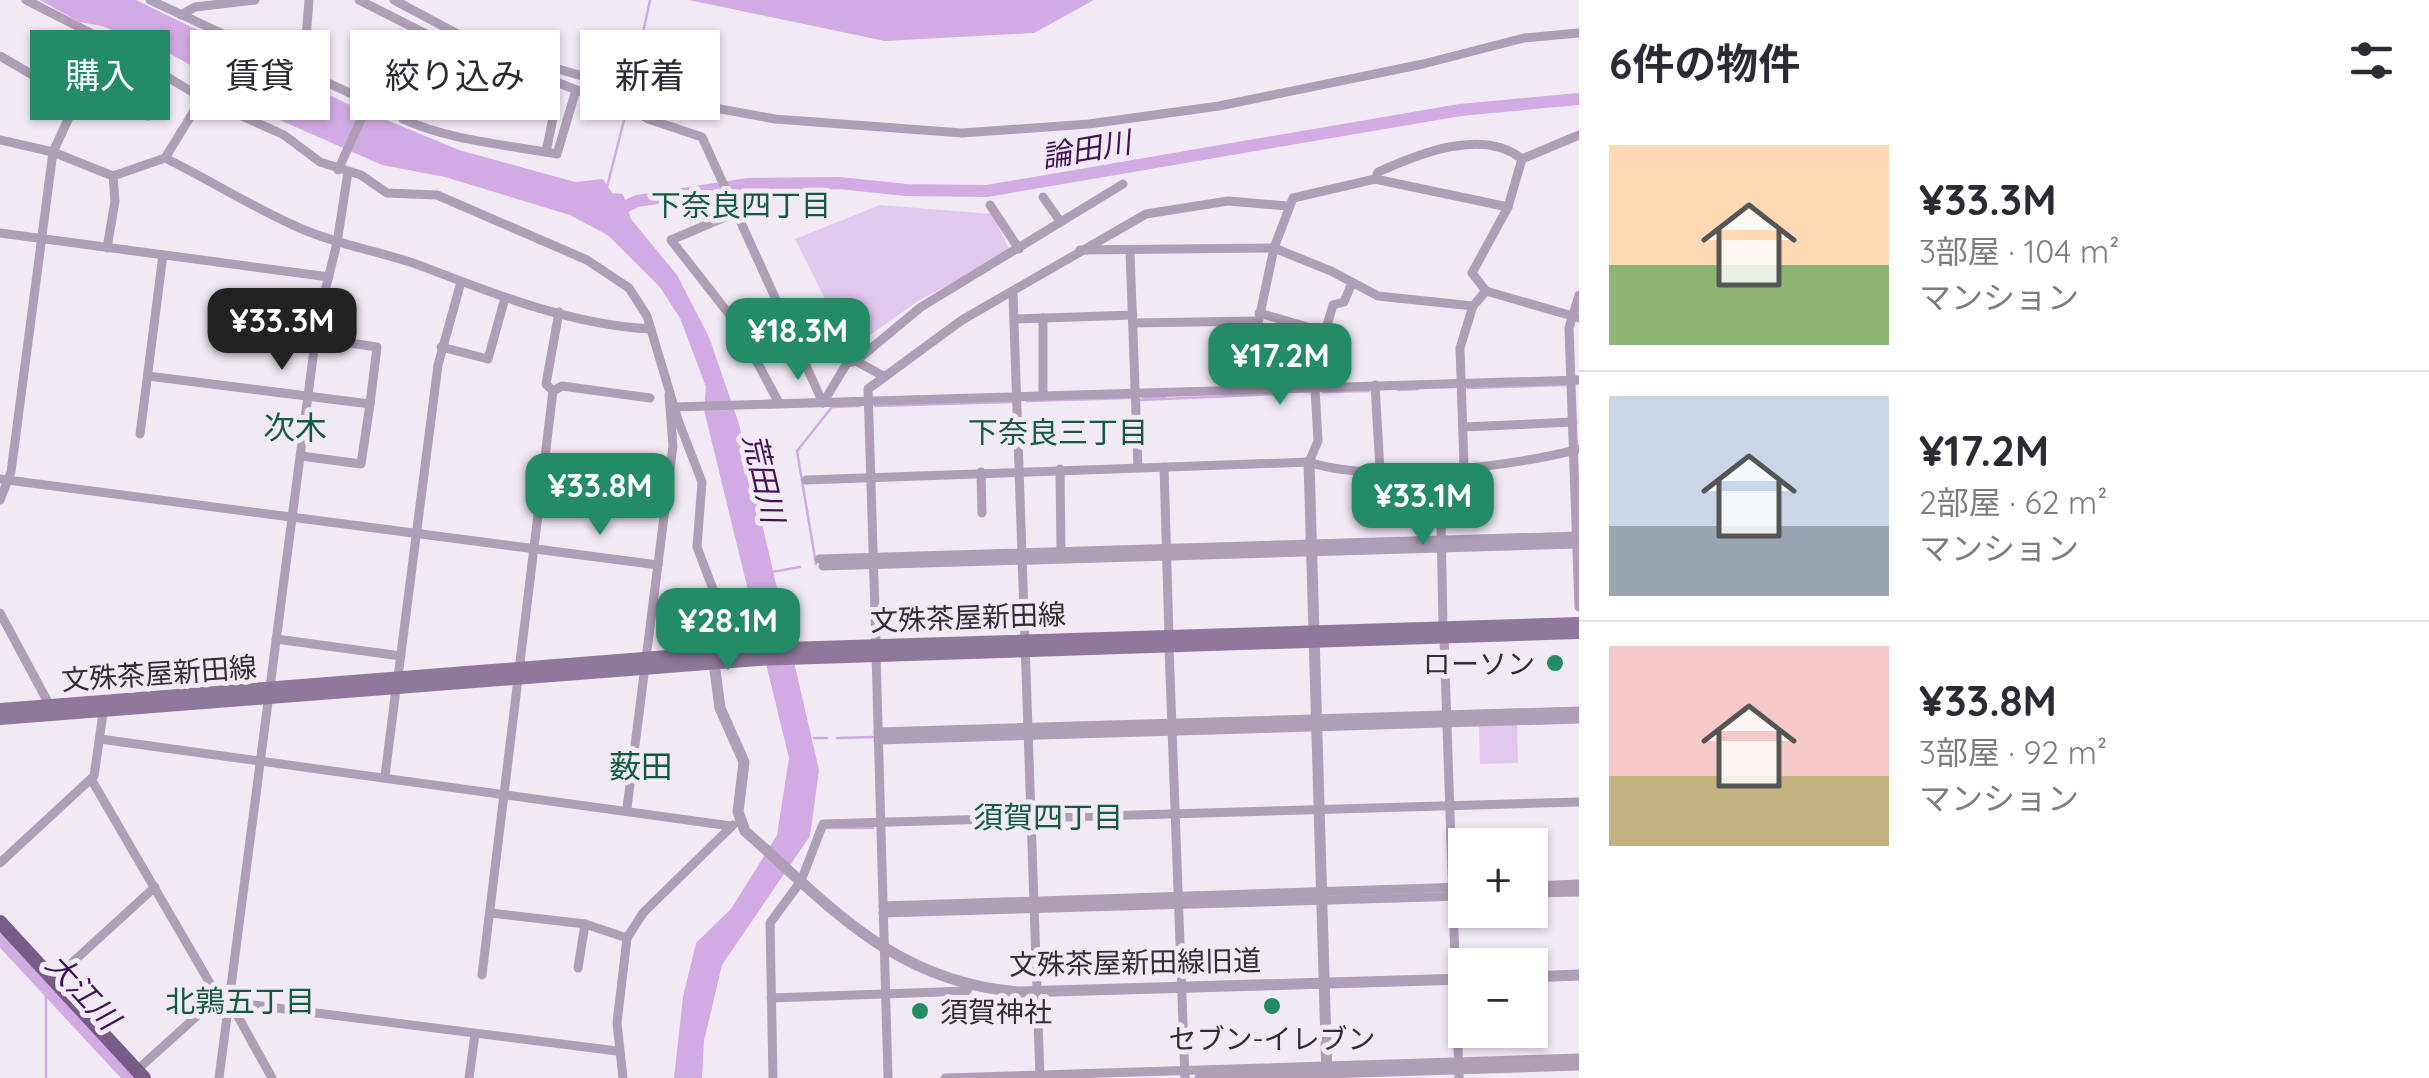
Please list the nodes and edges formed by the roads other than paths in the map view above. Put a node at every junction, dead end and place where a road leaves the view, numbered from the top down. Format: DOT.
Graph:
graph roads {
  1 [pos="26,0"];
  2 [pos="150,0"];
  3 [pos="255,0"];
  4 [pos="309,0"];
  5 [pos="360,0"];
  6 [pos="394,0"];
  7 [pos="236,1"];
  8 [pos="181,16"];
  9 [pos="84,30"];
  10 [pos="211,30"];
  11 [pos="307,30"];
  12 [pos="419,30"];
  13 [pos="450,30"];
  14 [pos="1579,33"];
  15 [pos="0,56"];
  16 [pos="30,74"];
  17 [pos="560,83"];
  18 [pos="576,90"];
  19 [pos="580,91"];
  20 [pos="720,108"];
  21 [pos="190,117"];
  22 [pos="68,120"];
  23 [pos="249,120"];
  24 [pos="362,120"];
  25 [pos="404,120"];
  26 [pos="553,120"];
  27 [pos="651,120"];
  28 [pos="1579,134"];
  29 [pos="0,140"];
  30 [pos="53,152"];
  31 [pos="546,152"];
  32 [pos="164,158"];
  33 [pos="1522,159"];
  34 [pos="342,169"];
  35 [pos="113,176"];
  36 [pos="1374,179"];
  37 [pos="1122,184"];
  38 [pos="1042,197"];
  39 [pos="990,205"];
  40 [pos="1288,206"];
  41 [pos="1508,207"];
  42 [pos="735,208"];
  43 [pos="1060,221"];
  44 [pos="0,233"];
  45 [pos="42,240"];
  46 [pos="337,243"];
  47 [pos="107,248"];
  48 [pos="1274,248"];
  49 [pos="1019,250"];
  50 [pos="1080,250"];
  51 [pos="1130,252"];
  52 [pos="163,255"];
  53 [pos="329,277"];
  54 [pos="461,282"];
  55 [pos="1352,283"];
  56 [pos="1486,291"];
  57 [pos="1013,294"];
  58 [pos="1579,296"];
  59 [pos="505,298"];
  60 [pos="1473,306"];
  61 [pos="559,312"];
  62 [pos="1258,317"];
  63 [pos="1575,317"];
  64 [pos="1016,318"];
  65 [pos="1044,318"];
  66 [pos="1133,319"];
  67 [pos="651,329"];
  68 [pos="1325,332"];
  69 [pos="316,338"];
  70 [pos="441,347"];
  71 [pos="856,360"];
  72 [pos="148,376"];
  73 [pos="885,376"];
  74 [pos="1575,380"];
  75 [pos="1462,383"];
  76 [pos="1375,385"];
  77 [pos="1315,388"];
  78 [pos="553,390"];
  79 [pos="1244,390"];
  80 [pos="1136,394"];
  81 [pos="308,396"];
  82 [pos="1043,396"];
  83 [pos="660,397"];
  84 [pos="1020,397"];
  85 [pos="823,402"];
  86 [pos="868,402"];
  87 [pos="776,403"];
  88 [pos="370,404"];
  89 [pos="678,407"];
  90 [pos="1573,422"];
  91 [pos="1462,427"];
  92 [pos="140,434"];
  93 [pos="1576,449"];
  94 [pos="301,456"];
  95 [pos="1309,462"];
  96 [pos="1138,467"];
  97 [pos="1164,467"];
  98 [pos="1464,467"];
  99 [pos="1440,468"];
  100 [pos="1060,469"];
  101 [pos="1022,470"];
  102 [pos="1380,470"];
  103 [pos="980,472"];
  104 [pos="870,476"];
  105 [pos="5,480"];
  106 [pos="806,480"];
  107 [pos="1577,494"];
  108 [pos="0,500"];
  109 [pos="982,512"];
  110 [pos="293,518"];
  111 [pos="417,534"];
  112 [pos="1578,540"];
  113 [pos="1442,544"];
  114 [pos="1310,548"];
  115 [pos="536,550"];
  116 [pos="1062,552"];
  117 [pos="1167,553"];
  118 [pos="1024,558"];
  119 [pos="873,561"];
  120 [pos="821,563"];
  121 [pos="658,565"];
  122 [pos="1579,607"];
  123 [pos="0,613"];
  124 [pos="1579,623"];
  125 [pos="1444,632"];
  126 [pos="1579,633"];
  127 [pos="1312,636"];
  128 [pos="276,638"];
  129 [pos="1169,641"];
  130 [pos="1026,645"];
  131 [pos="876,649"];
  132 [pos="400,656"];
  133 [pos="714,658"];
  134 [pos="520,674"];
  135 [pos="396,683"];
  136 [pos="270,694"];
  137 [pos="50,706"];
  138 [pos="0,710"];
  139 [pos="1579,711"];
  140 [pos="103,713"];
  141 [pos="0,719"];
  142 [pos="1448,719"];
  143 [pos="1579,719"];
  144 [pos="1315,722"];
  145 [pos="1172,727"];
  146 [pos="1028,732"];
  147 [pos="878,736"];
  148 [pos="100,739"];
  149 [pos="261,759"];
  150 [pos="94,775"];
  151 [pos="385,776"];
  152 [pos="506,792"];
  153 [pos="1579,802"];
  154 [pos="1451,806"];
  155 [pos="627,808"];
  156 [pos="1318,810"];
  157 [pos="1176,815"];
  158 [pos="1031,819"];
  159 [pos="735,824"];
  160 [pos="880,824"];
  161 [pos="1453,828"];
  162 [pos="0,862"];
  163 [pos="799,879"];
  164 [pos="155,887"];
  165 [pos="1548,887"];
  166 [pos="1579,888"];
  167 [pos="1548,892"];
  168 [pos="1448,893"];
  169 [pos="1321,896"];
  170 [pos="1179,900"];
  171 [pos="1034,905"];
  172 [pos="883,909"];
  173 [pos="490,913"];
  174 [pos="0,922"];
  175 [pos="585,924"];
  176 [pos="626,938"];
  177 [pos="884,951"];
  178 [pos="578,968"];
  179 [pos="482,975"];
  180 [pos="1579,975"];
  181 [pos="1548,976"];
  182 [pos="1448,979"];
  183 [pos="53,980"];
  184 [pos="1324,984"];
  185 [pos="970,985"];
  186 [pos="1181,987"];
  187 [pos="1037,992"];
  188 [pos="886,995"];
  189 [pos="218,997"];
  190 [pos="771,998"];
  191 [pos="229,1004"];
  192 [pos="475,1034"];
  193 [pos="617,1051"];
  194 [pos="1579,1062"];
  195 [pos="1459,1070"];
  196 [pos="1327,1072"];
  197 [pos="140,1074"];
  198 [pos="1184,1074"];
  199 [pos="1040,1076"];
  200 [pos="219,1078"];
  201 [pos="272,1078"];
  202 [pos="469,1078"];
  203 [pos="623,1078"];
  204 [pos="773,1078"];
  205 [pos="888,1078"];
  206 [pos="946,1078"];
  207 [pos="1199,1078"];
  1 -- 9 [label="street"];
  2 -- 8 [label="street"];
  3 -- 7 [label="street"];
  4 -- 11 [label="street"];
  5 -- 12 [label="street"];
  6 -- 13 [label="street"];
  7 -- 8 [label="street"];
  8 -- 10 [label="street"];
  14 -- 20 [label="street"];
  15 -- 16 [label="street"];
  17 -- 18 [label="street"];
  18 -- 19 [label="street"];
  18 -- 31 [label="street"];
  21 -- 32 [label="street"];
  22 -- 30 [label="street"];
  23 -- 34 [label="street"];
  24 -- 34 [label="street"];
  25 -- 31 [label="street"];
  26 -- 31 [label="street"];
  27 -- 42 [label="street"];
  28 -- 33 [label="street"];
  29 -- 30 [label="street"];
  30 -- 35 [label="street"];
  30 -- 45 [label="street"];
  32 -- 35 [label="street"];
  32 -- 46 [label="street"];
  33 -- 36 [label="street"];
  33 -- 41 [label="street"];
  34 -- 46 [label="street"];
  34 -- 67 [label="street"];
  35 -- 47 [label="street"];
  36 -- 40 [label="street"];
  36 -- 41 [label="street"];
  37 -- 43 [label="street"];
  38 -- 43 [label="street"];
  39 -- 49 [label="street"];
  40 -- 48 [label="street"];
  40 -- 50 [label="street"];
  41 -- 56 [label="street"];
  42 -- 85 [label="street"];
  42 -- 87 [label="street"];
  43 -- 49 [label="street"];
  44 -- 45 [label="street"];
  45 -- 47 [label="street"];
  45 -- 105 [label="street"];
  46 -- 53 [label="street"];
  46 -- 54 [label="street"];
  47 -- 52 [label="street"];
  48 -- 51 [label="street"];
  48 -- 55 [label="street"];
  48 -- 62 [label="street"];
  49 -- 71 [label="street"];
  50 -- 51 [label="street"];
  50 -- 57 [label="street"];
  51 -- 66 [label="street"];
  52 -- 53 [label="street"];
  52 -- 72 [label="street"];
  53 -- 69 [label="street"];
  54 -- 59 [label="street"];
  54 -- 70 [label="street"];
  55 -- 60 [label="street"];
  55 -- 68 [label="street"];
  56 -- 60 [label="street"];
  56 -- 63 [label="street"];
  57 -- 64 [label="street"];
  57 -- 73 [label="street"];
  58 -- 63 [label="street"];
  59 -- 61 [label="street"];
  59 -- 70 [label="street"];
  60 -- 75 [label="street"];
  61 -- 67 [label="street"];
  61 -- 78 [label="street"];
  62 -- 66 [label="street"];
  62 -- 68 [label="street"];
  62 -- 79 [label="street"];
  63 -- 74 [label="street"];
  64 -- 65 [label="street"];
  64 -- 84 [label="street"];
  65 -- 66 [label="street"];
  65 -- 82 [label="street"];
  66 -- 80 [label="street"];
  67 -- 83 [label="street"];
  68 -- 77 [label="street"];
  69 -- 81 [label="street"];
  69 -- 88 [label="street"];
  70 -- 111 [label="street"];
  71 -- 73 [label="street"];
  71 -- 85 [label="street"];
  72 -- 81 [label="street"];
  72 -- 92 [label="street"];
  73 -- 86 [label="street"];
  74 -- 75 [label="street"];
  74 -- 90 [label="street"];
  75 -- 76 [label="street"];
  75 -- 91 [label="street"];
  76 -- 77 [label="street"];
  76 -- 102 [label="street"];
  77 -- 79 [label="street"];
  77 -- 95 [label="street"];
  78 -- 83 [label="street"];
  78 -- 115 [label="street"];
  79 -- 80 [label="street"];
  80 -- 82 [label="street"];
  80 -- 96 [label="street"];
  81 -- 88 [label="street"];
  81 -- 94 [label="street"];
  82 -- 84 [label="street"];
  83 -- 89 [label="street"];
  83 -- 121 [label="street"];
  84 -- 86 [label="street"];
  84 -- 101 [label="street"];
  85 -- 86 [label="street"];
  85 -- 87 [label="street"];
  86 -- 104 [label="street"];
  87 -- 89 [label="street"];
  88 -- 94 [label="street"];
  89 -- 133 [label="street"];
  90 -- 91 [label="street"];
  90 -- 93 [label="street"];
  91 -- 98 [label="street"];
  93 -- 98 [label="street"];
  93 -- 107 [label="street"];
  94 -- 110 [label="street"];
  95 -- 97 [label="street"];
  95 -- 102 [label="street"];
  95 -- 114 [label="street"];
  96 -- 97 [label="street"];
  96 -- 100 [label="street"];
  97 -- 117 [label="street"];
  98 -- 99 [label="street"];
  99 -- 102 [label="street"];
  99 -- 113 [label="street"];
  100 -- 101 [label="street"];
  100 -- 116 [label="street"];
  101 -- 103 [label="street"];
  101 -- 118 [label="street"];
  103 -- 104 [label="street"];
  103 -- 109 [label="street"];
  104 -- 106 [label="street"];
  104 -- 119 [label="street"];
  105 -- 108 [label="street"];
  105 -- 110 [label="street"];
  107 -- 112 [label="street"];
  110 -- 111 [label="street"];
  110 -- 128 [label="street"];
  111 -- 115 [label="street"];
  111 -- 132 [label="street"];
  112 -- 113 [label="street"];
  112 -- 122 [label="street"];
  113 -- 114 [label="street"];
  113 -- 125 [label="street"];
  114 -- 117 [label="street"];
  114 -- 127 [label="street"];
  115 -- 121 [label="street"];
  115 -- 134 [label="street"];
  116 -- 117 [label="street"];
  116 -- 118 [label="street"];
  117 -- 118 [label="street"];
  117 -- 129 [label="street"];
  118 -- 119 [label="street"];
  118 -- 130 [label="street"];
  119 -- 120 [label="street"];
  119 -- 131 [label="street"];
  121 -- 155 [label="street"];
  123 -- 137 [label="street"];
  124 -- 125 [label="main road, 文殊茶屋新田線"];
  125 -- 126 [label="main road, 文殊茶屋新田線"];
  125 -- 127 [label="main road, 文殊茶屋新田線"];
  125 -- 142 [label="street"];
  127 -- 129 [label="main road, 文殊茶屋新田線"];
  127 -- 144 [label="street"];
  128 -- 132 [label="street"];
  128 -- 136 [label="street"];
  129 -- 130 [label="main road, 文殊茶屋新田線"];
  129 -- 145 [label="street"];
  130 -- 131 [label="main road, 文殊茶屋新田線"];
  130 -- 146 [label="street"];
  131 -- 133 [label="main road, 文殊茶屋新田線"];
  131 -- 147 [label="street"];
  132 -- 135 [label="street"];
  133 -- 134 [label="main road, 文殊茶屋新田線"];
  133 -- 159 [label="street"];
  134 -- 135 [label="main road, 文殊茶屋新田線"];
  134 -- 152 [label="street"];
  135 -- 136 [label="main road, 文殊茶屋新田線"];
  135 -- 151 [label="street"];
  136 -- 137 [label="main road, 文殊茶屋新田線"];
  136 -- 140 [label="main road, 文殊茶屋新田線"];
  136 -- 149 [label="street"];
  137 -- 138 [label="main road, 文殊茶屋新田線"];
  139 -- 142 [label="street"];
  140 -- 141 [label="main road, 文殊茶屋新田線"];
  140 -- 148 [label="street"];
  142 -- 143 [label="street"];
  142 -- 144 [label="street"];
  142 -- 154 [label="street"];
  144 -- 145 [label="street"];
  144 -- 156 [label="street"];
  145 -- 146 [label="street"];
  145 -- 157 [label="street"];
  146 -- 147 [label="street"];
  146 -- 158 [label="street"];
  147 -- 160 [label="street"];
  148 -- 149 [label="street"];
  148 -- 150 [label="street"];
  149 -- 151 [label="street"];
  149 -- 191 [label="street"];
  150 -- 162 [label="street"];
  150 -- 164 [label="street"];
  151 -- 152 [label="street"];
  152 -- 155 [label="street"];
  152 -- 173 [label="street"];
  153 -- 154 [label="street"];
  154 -- 156 [label="street"];
  154 -- 161 [label="street"];
  155 -- 159 [label="street"];
  156 -- 157 [label="street"];
  156 -- 169 [label="street"];
  157 -- 158 [label="street"];
  157 -- 170 [label="street"];
  158 -- 160 [label="street"];
  158 -- 171 [label="street"];
  159 -- 163 [label="street, 文殊茶屋新田線旧道"];
  159 -- 176 [label="street"];
  160 -- 163 [label="street"];
  160 -- 172 [label="street"];
  163 -- 177 [label="street, 文殊茶屋新田線旧道"];
  163 -- 190 [label="street"];
  164 -- 183 [label="street"];
  164 -- 189 [label="street"];
  165 -- 166 [label="street"];
  166 -- 167 [label="street"];
  168 -- 169 [label="street"];
  169 -- 170 [label="street"];
  169 -- 184 [label="street"];
  170 -- 171 [label="street"];
  170 -- 186 [label="street"];
  171 -- 172 [label="street"];
  171 -- 187 [label="street"];
  172 -- 177 [label="street"];
  173 -- 175 [label="street"];
  173 -- 179 [label="street"];
  174 -- 183 [label="main road"];
  175 -- 176 [label="street"];
  175 -- 178 [label="street"];
  176 -- 193 [label="street"];
  177 -- 185 [label="street, 文殊茶屋新田線旧道"];
  177 -- 188 [label="street"];
  180 -- 181 [label="street"];
  182 -- 184 [label="street, 文殊茶屋新田線旧道"];
  183 -- 197 [label="main road"];
  184 -- 186 [label="street, 文殊茶屋新田線旧道"];
  184 -- 196 [label="street"];
  185 -- 187 [label="street, 文殊茶屋新田線旧道"];
  185 -- 188 [label="street"];
  186 -- 187 [label="street, 文殊茶屋新田線旧道"];
  186 -- 198 [label="street"];
  187 -- 199 [label="street"];
  188 -- 190 [label="street"];
  188 -- 205 [label="street"];
  189 -- 191 [label="street"];
  189 -- 197 [label="street"];
  190 -- 204 [label="street"];
  191 -- 192 [label="street"];
  191 -- 200 [label="street"];
  191 -- 201 [label="street"];
  192 -- 193 [label="street"];
  192 -- 202 [label="street"];
  193 -- 203 [label="street"];
  194 -- 195 [label="street"];
  195 -- 196 [label="street"];
  196 -- 198 [label="street"];
  196 -- 207 [label="street"];
  198 -- 199 [label="street"];
  199 -- 206 [label="street"];
}
